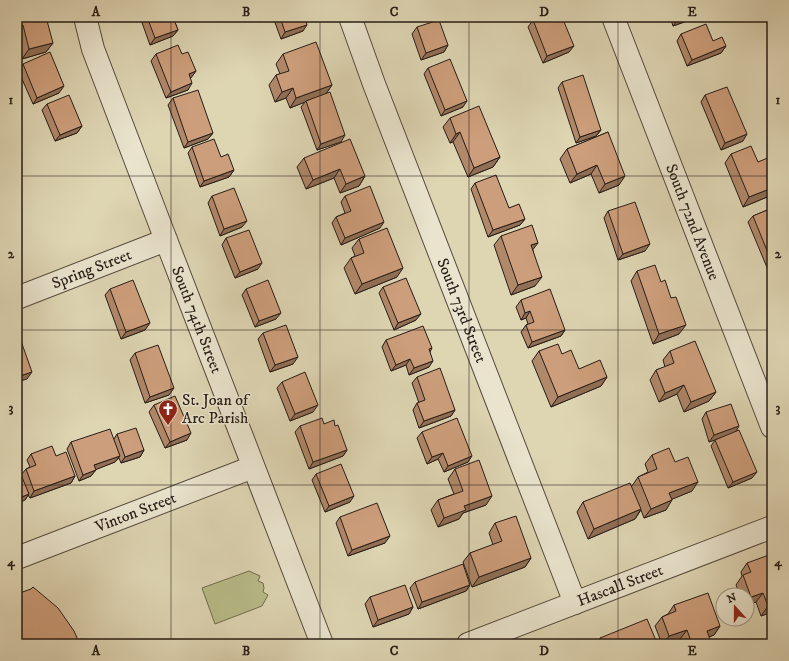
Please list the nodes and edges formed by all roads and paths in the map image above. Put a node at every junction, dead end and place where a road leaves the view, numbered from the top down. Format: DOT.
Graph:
graph roads {
  1 [pos="86,17"];
  2 [pos="350,17"];
  3 [pos="613,17"];
  4 [pos="166,240"];
  5 [pos="17,298"];
  6 [pos="772,427"];
  7 [pos="253,467"];
  8 [pos="772,526"];
  9 [pos="17,558"];
  10 [pos="574,603"];
  11 [pos="322,644"];
  12 [pos="468,644"];
  1 -- 4 [label="street, South 74th Street"];
  2 -- 10 [label="street, South 73rd Street"];
  3 -- 6 [label="street, South 72nd Avenue"];
  4 -- 5 [label="street, Spring Street"];
  4 -- 7 [label="street, South 74th Street"];
  7 -- 9 [label="street, Vinton Street"];
  7 -- 11 [label="street, South 74th Street"];
  8 -- 10 [label="street, Hascall Street"];
  10 -- 12 [label="street, Hascall Street"];
}
